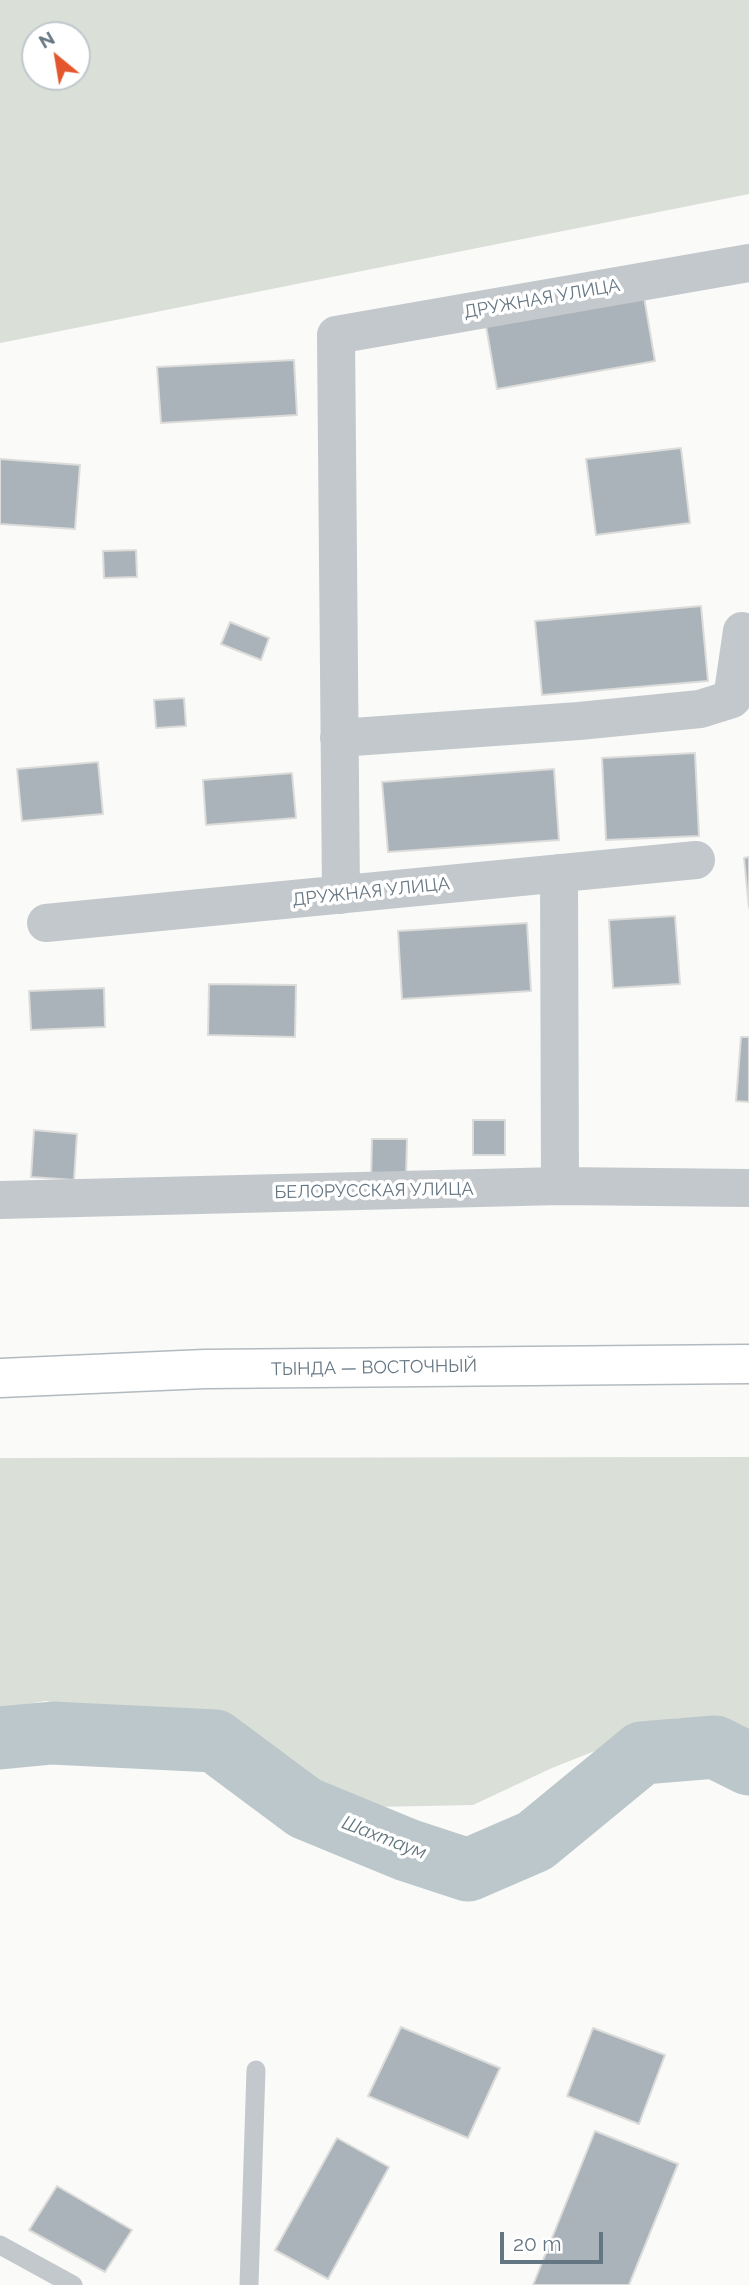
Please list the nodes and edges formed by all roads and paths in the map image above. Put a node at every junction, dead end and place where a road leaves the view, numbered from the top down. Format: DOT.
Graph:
graph roads {
  1 [pos="749,263"];
  2 [pos="742,631"];
  3 [pos="339,738"];
  4 [pos="696,860"];
  5 [pos="559,873"];
  6 [pos="341,895"];
  7 [pos="46,923"];
  8 [pos="560,1186"];
  9 [pos="749,1188"];
  10 [pos="0,1200"];
  11 [pos="749,1364"];
  12 [pos="0,1378"];
  13 [pos="256,2070"];
  14 [pos="0,2245"];
  15 [pos="73,2285"];
  16 [pos="249,2285"];
  1 -- 3 [label="street, ДРУЖНАЯ УЛИЦА"];
  2 -- 3 [label="street"];
  3 -- 6 [label="street"];
  4 -- 5 [label="street, ДРУЖНАЯ УЛИЦА"];
  5 -- 6 [label="street, ДРУЖНАЯ УЛИЦА"];
  5 -- 8 [label="street"];
  6 -- 7 [label="street, ДРУЖНАЯ УЛИЦА"];
  8 -- 9 [label="street, БЕЛОРУССКАЯ УЛИЦА"];
  8 -- 10 [label="street, БЕЛОРУССКАЯ УЛИЦА"];
  11 -- 12 [label="street, ТЫНДА — ВОСТОЧНЫЙ"];
  13 -- 16 [label="lane"];
  14 -- 15 [label="lane"];
}
